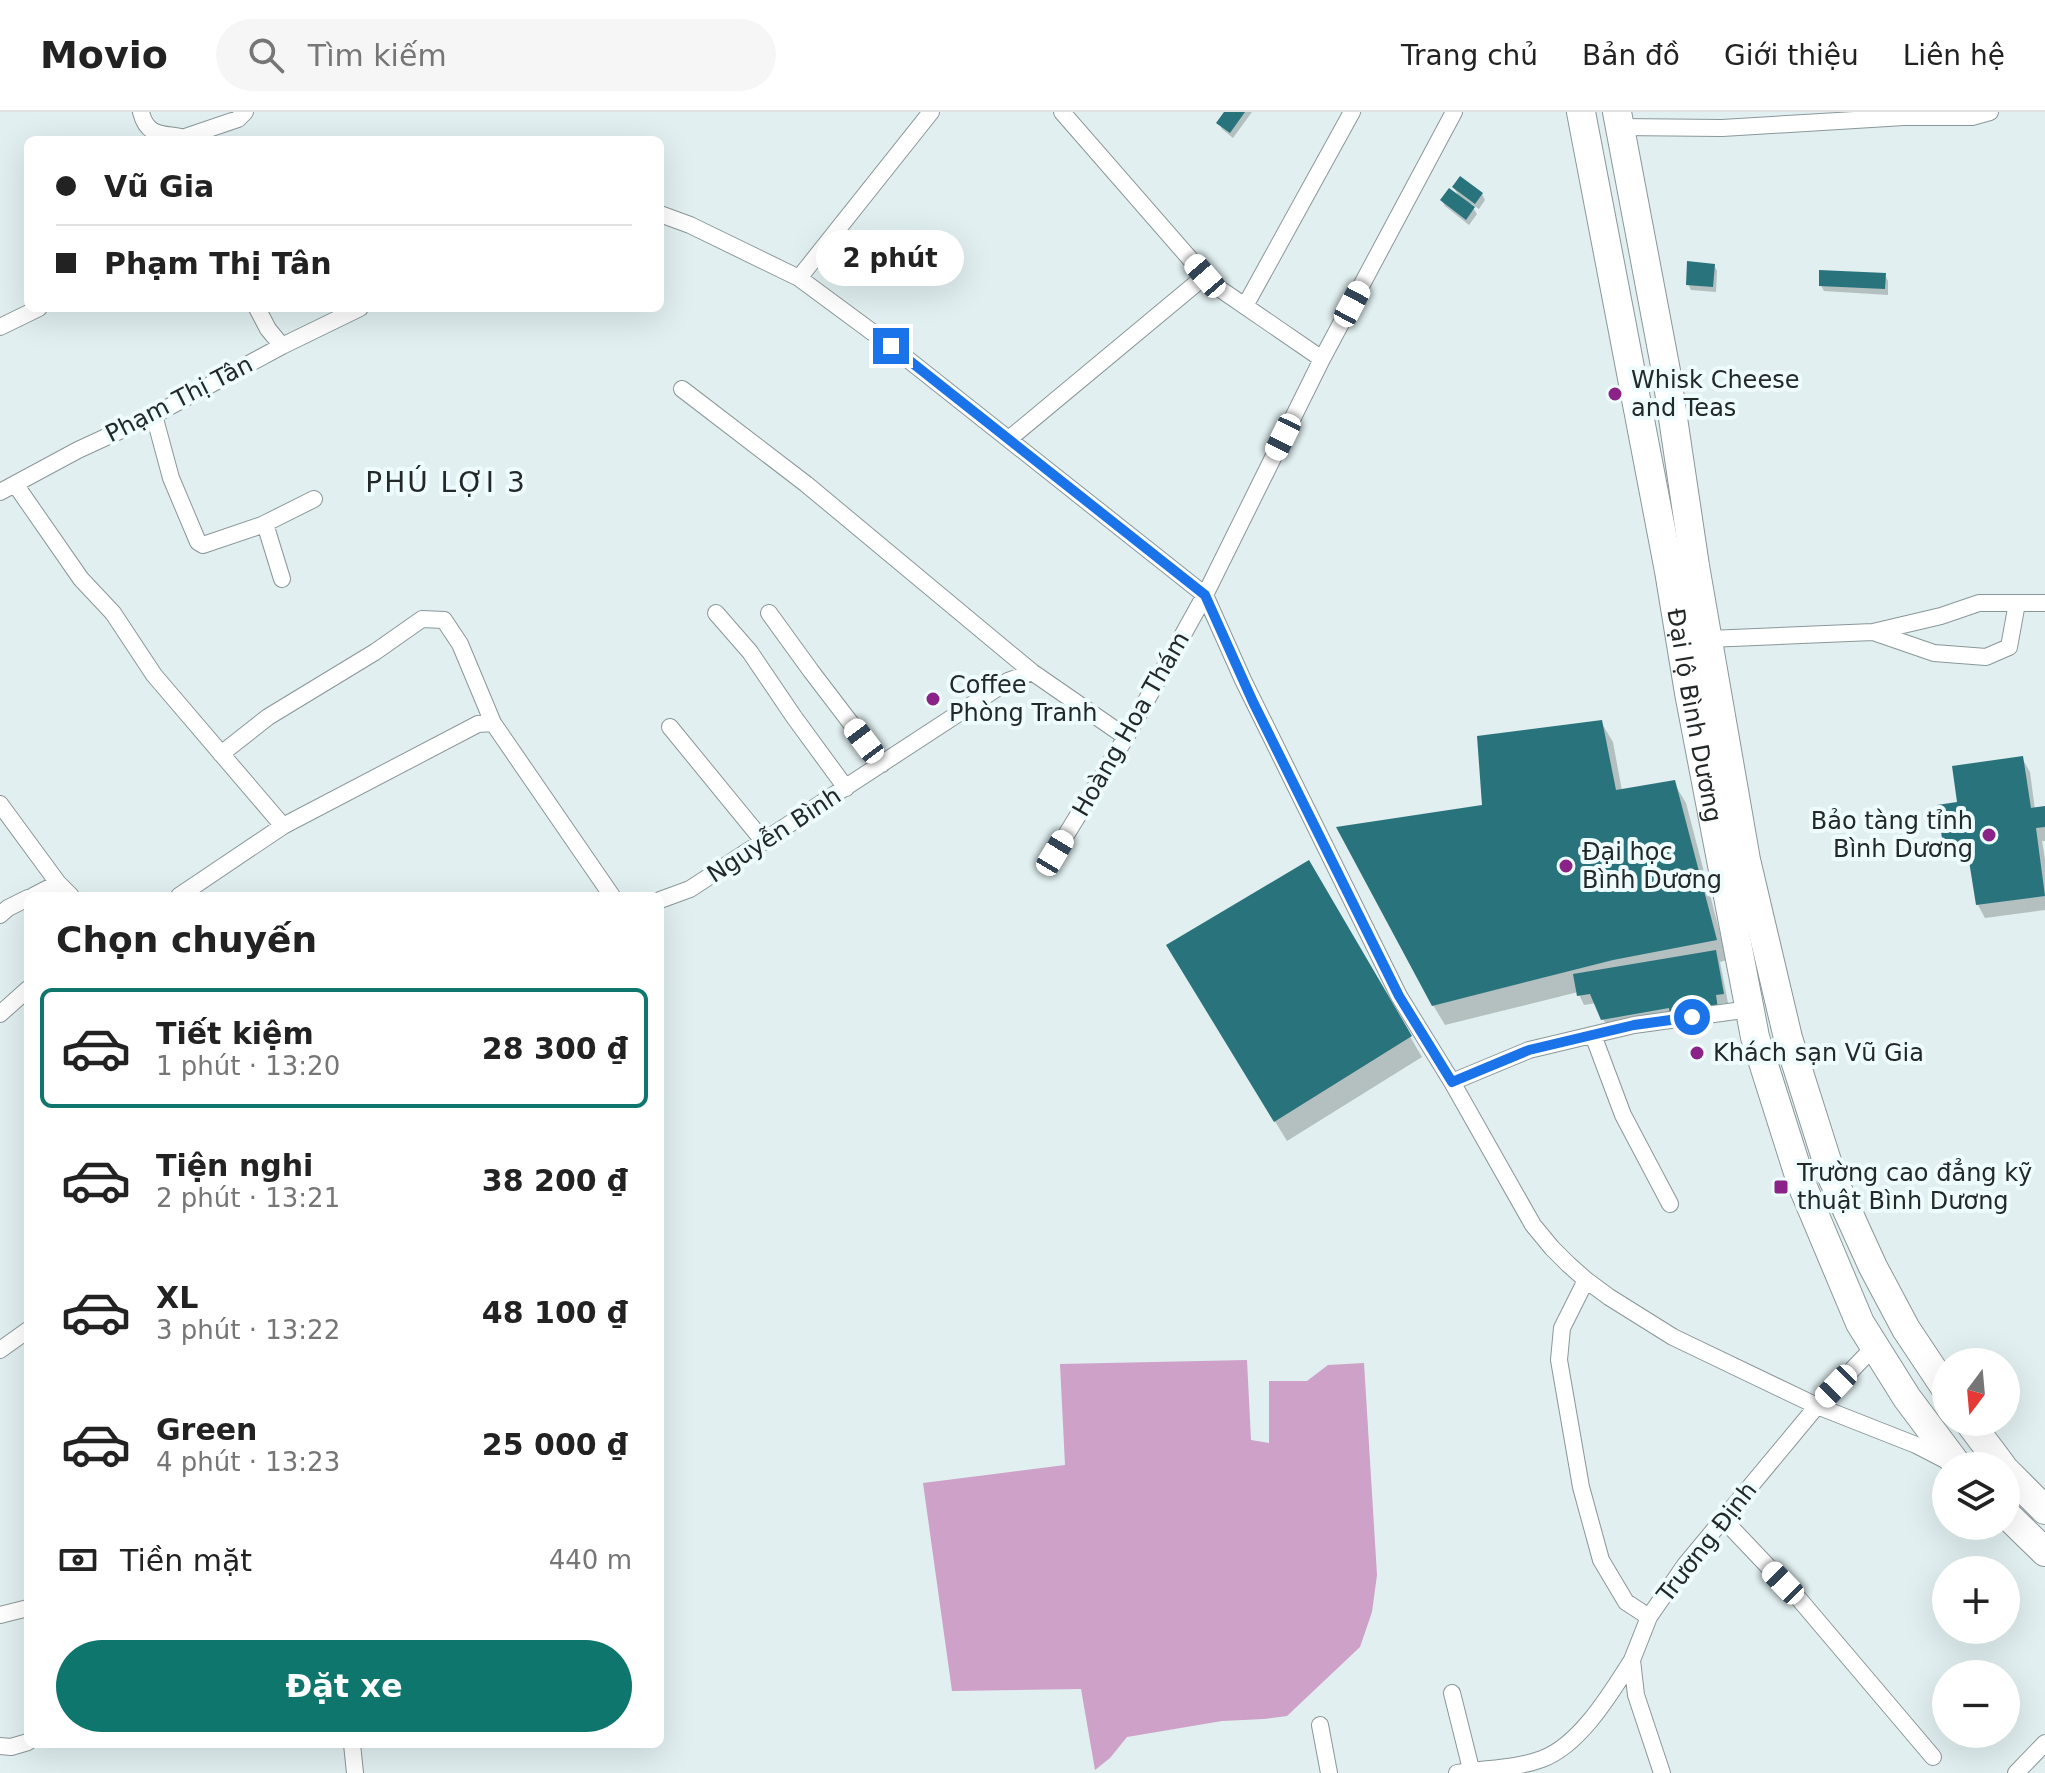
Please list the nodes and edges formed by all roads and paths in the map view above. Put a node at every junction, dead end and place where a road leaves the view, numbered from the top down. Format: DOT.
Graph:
graph roads {
  1 [pos="141,112"];
  2 [pos="245,112"];
  3 [pos="931,112"];
  4 [pos="1062,112"];
  5 [pos="1352,112"];
  6 [pos="1454,112"];
  7 [pos="1581,112"];
  8 [pos="1990,112"];
  9 [pos="1618,120"];
  10 [pos="169,136"];
  11 [pos="196,136"];
  12 [pos="664,216"];
  13 [pos="1205,276"];
  14 [pos="799,278"];
  15 [pos="1245,306"];
  16 [pos="31,312"];
  17 [pos="259,312"];
  18 [pos="352,312"];
  19 [pos="0,327"];
  20 [pos="282,346"];
  21 [pos="1322,359"];
  22 [pos="682,389"];
  23 [pos="154,415"];
  24 [pos="1009,439"];
  25 [pos="7,488"];
  26 [pos="314,499"];
  27 [pos="262,525"];
  28 [pos="282,579"];
  29 [pos="1205,595"];
  30 [pos="2017,603"];
  31 [pos="2045,603"];
  32 [pos="716,613"];
  33 [pos="769,613"];
  34 [pos="1873,632"];
  35 [pos="1708,639"];
  36 [pos="1032,672"];
  37 [pos="493,723"];
  38 [pos="670,727"];
  39 [pos="1126,737"];
  40 [pos="221,754"];
  41 [pos="882,764"];
  42 [pos="846,788"];
  43 [pos="0,804"];
  44 [pos="283,826"];
  45 [pos="764,842"];
  46 [pos="1055,853"];
  47 [pos="58,883"];
  48 [pos="40,892"];
  49 [pos="67,892"];
  50 [pos="185,892"];
  51 [pos="609,892"];
  52 [pos="664,899"];
  53 [pos="24,900"];
  54 [pos="0,915"];
  55 [pos="24,993"];
  56 [pos="1750,1009"];
  57 [pos="0,1014"];
  58 [pos="1593,1035"];
  59 [pos="1452,1082"];
  60 [pos="1670,1204"];
  61 [pos="1586,1280"];
  62 [pos="1906,1329"];
  63 [pos="24,1333"];
  64 [pos="1874,1347"];
  65 [pos="0,1350"];
  66 [pos="1932,1368"];
  67 [pos="1817,1406"];
  68 [pos="1947,1452"];
  69 [pos="1932,1453"];
  70 [pos="2020,1485"];
  71 [pos="2045,1510"];
  72 [pos="1723,1519"];
  73 [pos="2020,1528"];
  74 [pos="2045,1552"];
  75 [pos="24,1609"];
  76 [pos="0,1615"];
  77 [pos="1649,1617"];
  78 [pos="1632,1660"];
  79 [pos="1452,1693"];
  80 [pos="1320,1725"];
  81 [pos="24,1743"];
  82 [pos="2045,1743"];
  83 [pos="0,1746"];
  84 [pos="352,1748"];
  85 [pos="1933,1757"];
  86 [pos="1467,1772"];
  87 [pos="355,1773"];
  88 [pos="1329,1773"];
  89 [pos="1662,1773"];
  90 [pos="2016,1773"];
  1 -- 10 [label="street"];
  2 -- 11 [label="street"];
  3 -- 14 [label="street"];
  4 -- 13 [label="street"];
  5 -- 15 [label="street"];
  6 -- 21 [label="street, Hoàng Hoa Thám"];
  7 -- 56 [label="highway, Đại lộ Bình Dương"];
  8 -- 9 [label="street"];
  9 -- 35 [label="highway, Đại lộ Bình Dương"];
  12 -- 14 [label="street"];
  13 -- 15 [label="street"];
  13 -- 24 [label="street"];
  14 -- 24 [label="street"];
  15 -- 21 [label="street"];
  16 -- 19 [label="street"];
  17 -- 20 [label="street"];
  18 -- 20 [label="street, Phạm Thị Tân"];
  20 -- 23 [label="street, Phạm Thị Tân"];
  21 -- 29 [label="street, Hoàng Hoa Thám"];
  22 -- 36 [label="street"];
  23 -- 25 [label="street, Phạm Thị Tân"];
  23 -- 27 [label="street"];
  24 -- 29 [label="street"];
  25 -- 40 [label="street"];
  26 -- 27 [label="street"];
  27 -- 28 [label="street"];
  29 -- 39 [label="street, Hoàng Hoa Thám"];
  29 -- 59 [label="street, Hoàng Hoa Thám"];
  30 -- 31 [label="street"];
  30 -- 34 [label="street"];
  30 -- 34 [label="street"];
  32 -- 42 [label="street"];
  33 -- 41 [label="street"];
  34 -- 35 [label="street"];
  35 -- 62 [label="highway, Đại lộ Bình Dương"];
  36 -- 39 [label="street"];
  36 -- 41 [label="street, Nguyễn Bình"];
  37 -- 40 [label="street"];
  37 -- 44 [label="street"];
  37 -- 51 [label="street"];
  38 -- 45 [label="street"];
  39 -- 46 [label="street, Hoàng Hoa Thám"];
  40 -- 44 [label="street"];
  41 -- 42 [label="street, Nguyễn Bình"];
  42 -- 45 [label="street, Nguyễn Bình"];
  43 -- 47 [label="street"];
  44 -- 50 [label="street"];
  45 -- 52 [label="street, Nguyễn Bình"];
  47 -- 48 [label="street"];
  47 -- 49 [label="street"];
  53 -- 54 [label="street"];
  55 -- 57 [label="street"];
  56 -- 58 [label="street"];
  56 -- 64 [label="highway, Đại lộ Bình Dương"];
  58 -- 59 [label="street"];
  58 -- 60 [label="street"];
  59 -- 61 [label="street, Hoàng Hoa Thám"];
  61 -- 67 [label="street, Hoàng Hoa Thám"];
  61 -- 77 [label="street"];
  62 -- 64 [label="highway"];
  62 -- 66 [label="highway, Đại lộ Bình Dương"];
  63 -- 65 [label="street"];
  64 -- 67 [label="street, Trương Định"];
  64 -- 68 [label="highway, Đại lộ Bình Dương"];
  67 -- 69 [label="street, Hoàng Hoa Thám"];
  67 -- 72 [label="street, Trương Định"];
  70 -- 71 [label="highway"];
  72 -- 77 [label="street, Trương Định"];
  72 -- 85 [label="street"];
  73 -- 74 [label="highway"];
  75 -- 76 [label="street"];
  77 -- 78 [label="street, Trương Định"];
  78 -- 86 [label="street"];
  78 -- 89 [label="street, Trương Định"];
  79 -- 86 [label="street"];
  80 -- 88 [label="street"];
  81 -- 83 [label="street"];
  82 -- 90 [label="street"];
  84 -- 87 [label="street"];
}
